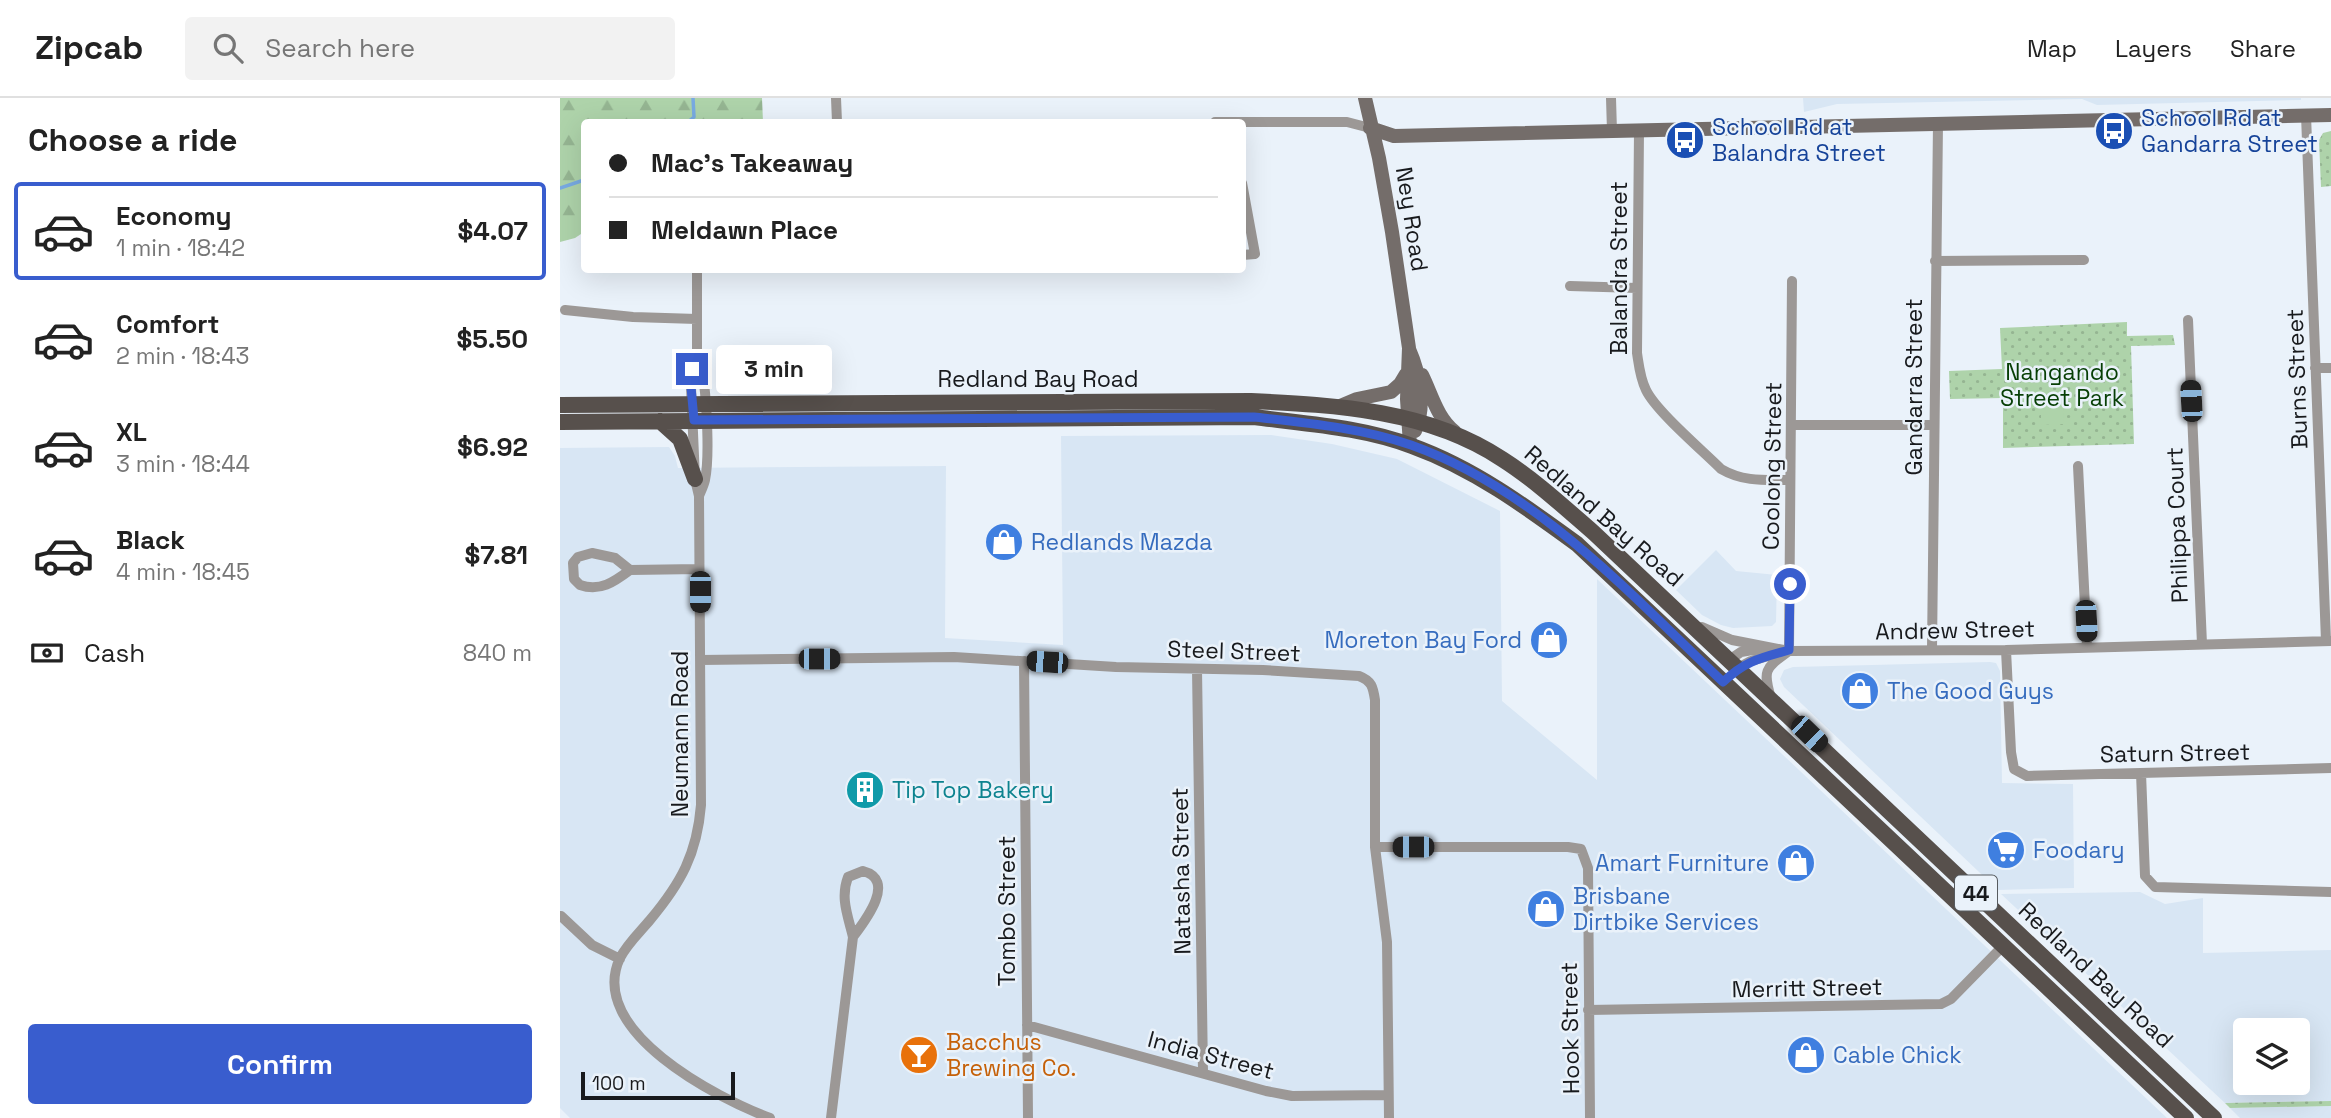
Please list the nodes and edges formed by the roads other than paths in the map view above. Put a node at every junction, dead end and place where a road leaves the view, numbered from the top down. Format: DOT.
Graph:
graph roads {
  1 [pos="836,98"];
  2 [pos="1365,98"];
  3 [pos="1611,98"];
  4 [pos="2306,115"];
  5 [pos="2331,115"];
  6 [pos="837,119"];
  7 [pos="1246,122"];
  8 [pos="1938,123"];
  9 [pos="1370,128"];
  10 [pos="1612,131"];
  11 [pos="1639,131"];
  12 [pos="1246,205"];
  13 [pos="1246,255"];
  14 [pos="2084,260"];
  15 [pos="1934,261"];
  16 [pos="697,273"];
  17 [pos="1792,281"];
  18 [pos="1570,286"];
  19 [pos="1637,288"];
  20 [pos="565,310"];
  21 [pos="697,319"];
  22 [pos="2188,320"];
  23 [pos="2315,368"];
  24 [pos="2331,368"];
  25 [pos="1412,371"];
  26 [pos="560,405"];
  27 [pos="1338,407"];
  28 [pos="699,412"];
  29 [pos="1413,420"];
  30 [pos="660,421"];
  31 [pos="560,422"];
  32 [pos="1792,425"];
  33 [pos="1933,425"];
  34 [pos="1456,434"];
  35 [pos="1410,445"];
  36 [pos="2078,466"];
  37 [pos="695,480"];
  38 [pos="1790,480"];
  39 [pos="699,496"];
  40 [pos="2326,507"];
  41 [pos="699,569"];
  42 [pos="630,570"];
  43 [pos="1684,616"];
  44 [pos="2328,641"];
  45 [pos="2202,644"];
  46 [pos="1769,648"];
  47 [pos="2087,648"];
  48 [pos="1789,650"];
  49 [pos="1932,650"];
  50 [pos="2006,650"];
  51 [pos="700,660"];
  52 [pos="1024,661"];
  53 [pos="1733,664"];
  54 [pos="1198,669"];
  55 [pos="1718,678"];
  56 [pos="1772,699"];
  57 [pos="2331,768"];
  58 [pos="2141,773"];
  59 [pos="1376,847"];
  60 [pos="2331,892"];
  61 [pos="560,915"];
  62 [pos="853,937"];
  63 [pos="2003,946"];
  64 [pos="620,958"];
  65 [pos="1588,1010"];
  66 [pos="1027,1025"];
  67 [pos="1203,1072"];
  68 [pos="1388,1095"];
  69 [pos="770,1118"];
  70 [pos="831,1118"];
  71 [pos="1028,1118"];
  72 [pos="1389,1118"];
  73 [pos="1590,1118"];
  74 [pos="2186,1118"];
  75 [pos="2214,1118"];
  1 -- 6 [label="street"];
  2 -- 9 [label="street, Ney Road"];
  3 -- 10 [label="street"];
  4 -- 5 [label="street"];
  4 -- 8 [label="street"];
  4 -- 23 [label="street, Burns Street"];
  7 -- 9 [label="street"];
  8 -- 11 [label="street"];
  8 -- 15 [label="street, Gandarra Street"];
  9 -- 10 [label="street"];
  9 -- 25 [label="street, Ney Road"];
  10 -- 11 [label="street"];
  11 -- 19 [label="street, Balandra Street"];
  12 -- 13 [label="street"];
  14 -- 15 [label="street"];
  15 -- 33 [label="street, Gandarra Street"];
  16 -- 21 [label="street"];
  17 -- 32 [label="street, Coolong Street"];
  18 -- 19 [label="street"];
  19 -- 38 [label="street, Balandra Street"];
  20 -- 21 [label="street"];
  21 -- 28 [label="street"];
  22 -- 45 [label="street, Philippa Court"];
  23 -- 24 [label="street"];
  23 -- 40 [label="street, Burns Street"];
  25 -- 27 [label="street"];
  25 -- 29 [label="street, Ney Road"];
  25 -- 34 [label="street"];
  26 -- 28 [label="main road, Redland Bay Road / 44"];
  27 -- 28 [label="main road, Redland Bay Road / 44"];
  27 -- 29 [label="main road, Redland Bay Road / 44"];
  28 -- 30 [label="main road, Redland Bay Road / 44"];
  28 -- 35 [label="main road, Redland Bay Road / 44"];
  28 -- 37 [label="street, Neumann Road"];
  28 -- 39 [label="street, Neumann Road"];
  29 -- 34 [label="main road, Redland Bay Road / 44"];
  29 -- 35 [label="street, Ney Road"];
  30 -- 31 [label="main road, Redland Bay Road / 44"];
  30 -- 37 [label="main road"];
  32 -- 33 [label="street"];
  32 -- 38 [label="street, Coolong Street"];
  33 -- 49 [label="street, Gandarra Street"];
  34 -- 43 [label="main road, Redland Bay Road / 44"];
  35 -- 55 [label="main road, Redland Bay Road / 44"];
  36 -- 47 [label="street"];
  37 -- 39 [label="street, Neumann Road"];
  38 -- 48 [label="street, Coolong Street"];
  39 -- 41 [label="street, Neumann Road"];
  40 -- 44 [label="street, Burns Street"];
  41 -- 42 [label="street"];
  41 -- 51 [label="street, Neumann Road"];
  42 -- 42 [label="street"];
  43 -- 46 [label="street, Andrew Street"];
  43 -- 53 [label="main road, Redland Bay Road / 44"];
  44 -- 45 [label="street, Andrew Street"];
  45 -- 47 [label="street, Andrew Street"];
  46 -- 48 [label="street, Andrew Street"];
  46 -- 53 [label="street, Andrew Street"];
  47 -- 50 [label="street, Andrew Street"];
  48 -- 49 [label="street, Andrew Street"];
  48 -- 53 [label="street, Andrew Street"];
  48 -- 56 [label="street"];
  49 -- 50 [label="street, Andrew Street"];
  50 -- 58 [label="street, Saturn Street"];
  51 -- 52 [label="street, Steel Street"];
  51 -- 64 [label="street, Neumann Road"];
  52 -- 54 [label="street, Steel Street"];
  52 -- 66 [label="street, Tombo Street"];
  53 -- 55 [label="main road"];
  53 -- 56 [label="main road, Redland Bay Road / 44"];
  54 -- 59 [label="street, Steel Street"];
  54 -- 67 [label="street, Natasha Street"];
  55 -- 63 [label="main road, Redland Bay Road / 44"];
  56 -- 75 [label="main road, Redland Bay Road / 44"];
  57 -- 58 [label="street, Saturn Street"];
  58 -- 60 [label="street"];
  59 -- 65 [label="street, Hook Street"];
  59 -- 68 [label="street, Steel Street"];
  61 -- 64 [label="street"];
  62 -- 62 [label="street"];
  62 -- 70 [label="street"];
  63 -- 65 [label="street, Merritt Street"];
  63 -- 74 [label="main road, Redland Bay Road / 44"];
  64 -- 69 [label="street, Neumann Road"];
  65 -- 73 [label="street, Hook Street"];
  66 -- 67 [label="street, India Street"];
  66 -- 71 [label="street, Tombo Street"];
  67 -- 68 [label="street, India Street"];
  68 -- 72 [label="street, Steel Street"];
}
